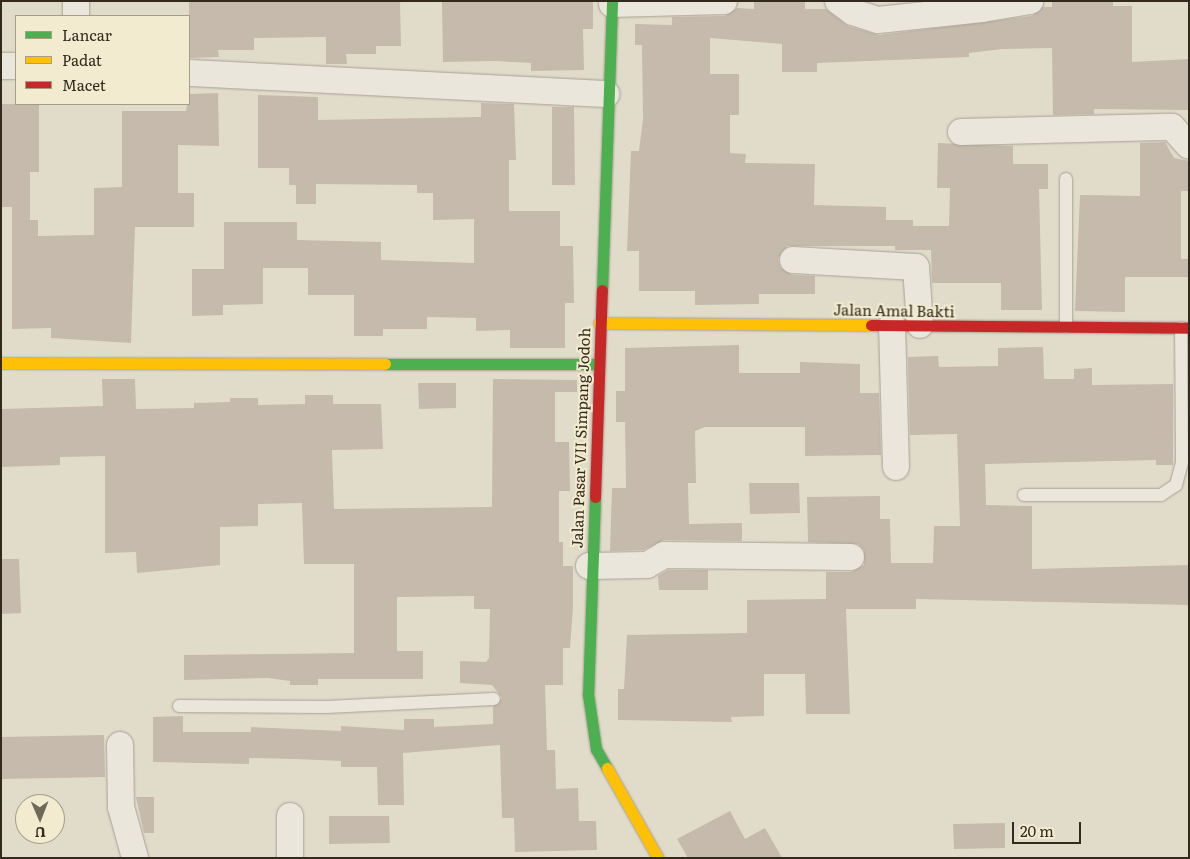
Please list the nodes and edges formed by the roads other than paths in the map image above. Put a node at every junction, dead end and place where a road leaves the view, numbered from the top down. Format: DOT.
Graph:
graph roads {
  1 [pos="76,1"];
  2 [pos="724,1"];
  3 [pos="838,1"];
  4 [pos="1030,1"];
  5 [pos="612,3"];
  6 [pos="981,5"];
  7 [pos="76,15"];
  8 [pos="1,66"];
  9 [pos="15,66"];
  10 [pos="190,73"];
  11 [pos="606,94"];
  12 [pos="961,132"];
  13 [pos="1189,146"];
  14 [pos="1066,180"];
  15 [pos="793,260"];
  16 [pos="599,323"];
  17 [pos="892,325"];
  18 [pos="920,326"];
  19 [pos="1066,327"];
  20 [pos="1185,328"];
  21 [pos="1,364"];
  22 [pos="597,364"];
  23 [pos="896,467"];
  24 [pos="1024,495"];
  25 [pos="851,557"];
  26 [pos="589,566"];
  27 [pos="494,699"];
  28 [pos="179,706"];
  29 [pos="120,745"];
  30 [pos="290,816"];
  31 [pos="135,858"];
  32 [pos="290,858"];
  33 [pos="658,858"];
  1 -- 7 [label="street"];
  2 -- 5 [label="street"];
  3 -- 6 [label="street"];
  4 -- 6 [label="street"];
  5 -- 11 [label="street, Jalan Pasar VII Simpang Jodoh"];
  8 -- 9 [label="street"];
  10 -- 11 [label="street"];
  11 -- 16 [label="street, Jalan Pasar VII Simpang Jodoh"];
  12 -- 13 [label="street"];
  14 -- 19 [label="lane"];
  15 -- 18 [label="street"];
  16 -- 17 [label="street, Jalan Amal Bakti"];
  16 -- 22 [label="street, Jalan Pasar VII Simpang Jodoh"];
  17 -- 18 [label="street, Jalan Amal Bakti"];
  17 -- 23 [label="street"];
  18 -- 19 [label="street, Jalan Amal Bakti"];
  19 -- 20 [label="street, Jalan Amal Bakti"];
  20 -- 24 [label="lane"];
  21 -- 22 [label="street"];
  22 -- 26 [label="street, Jalan Pasar VII Simpang Jodoh"];
  25 -- 26 [label="street"];
  26 -- 33 [label="street, Jalan Pasar VII Simpang Jodoh"];
  27 -- 28 [label="lane"];
  29 -- 31 [label="street"];
  30 -- 32 [label="street"];
}
